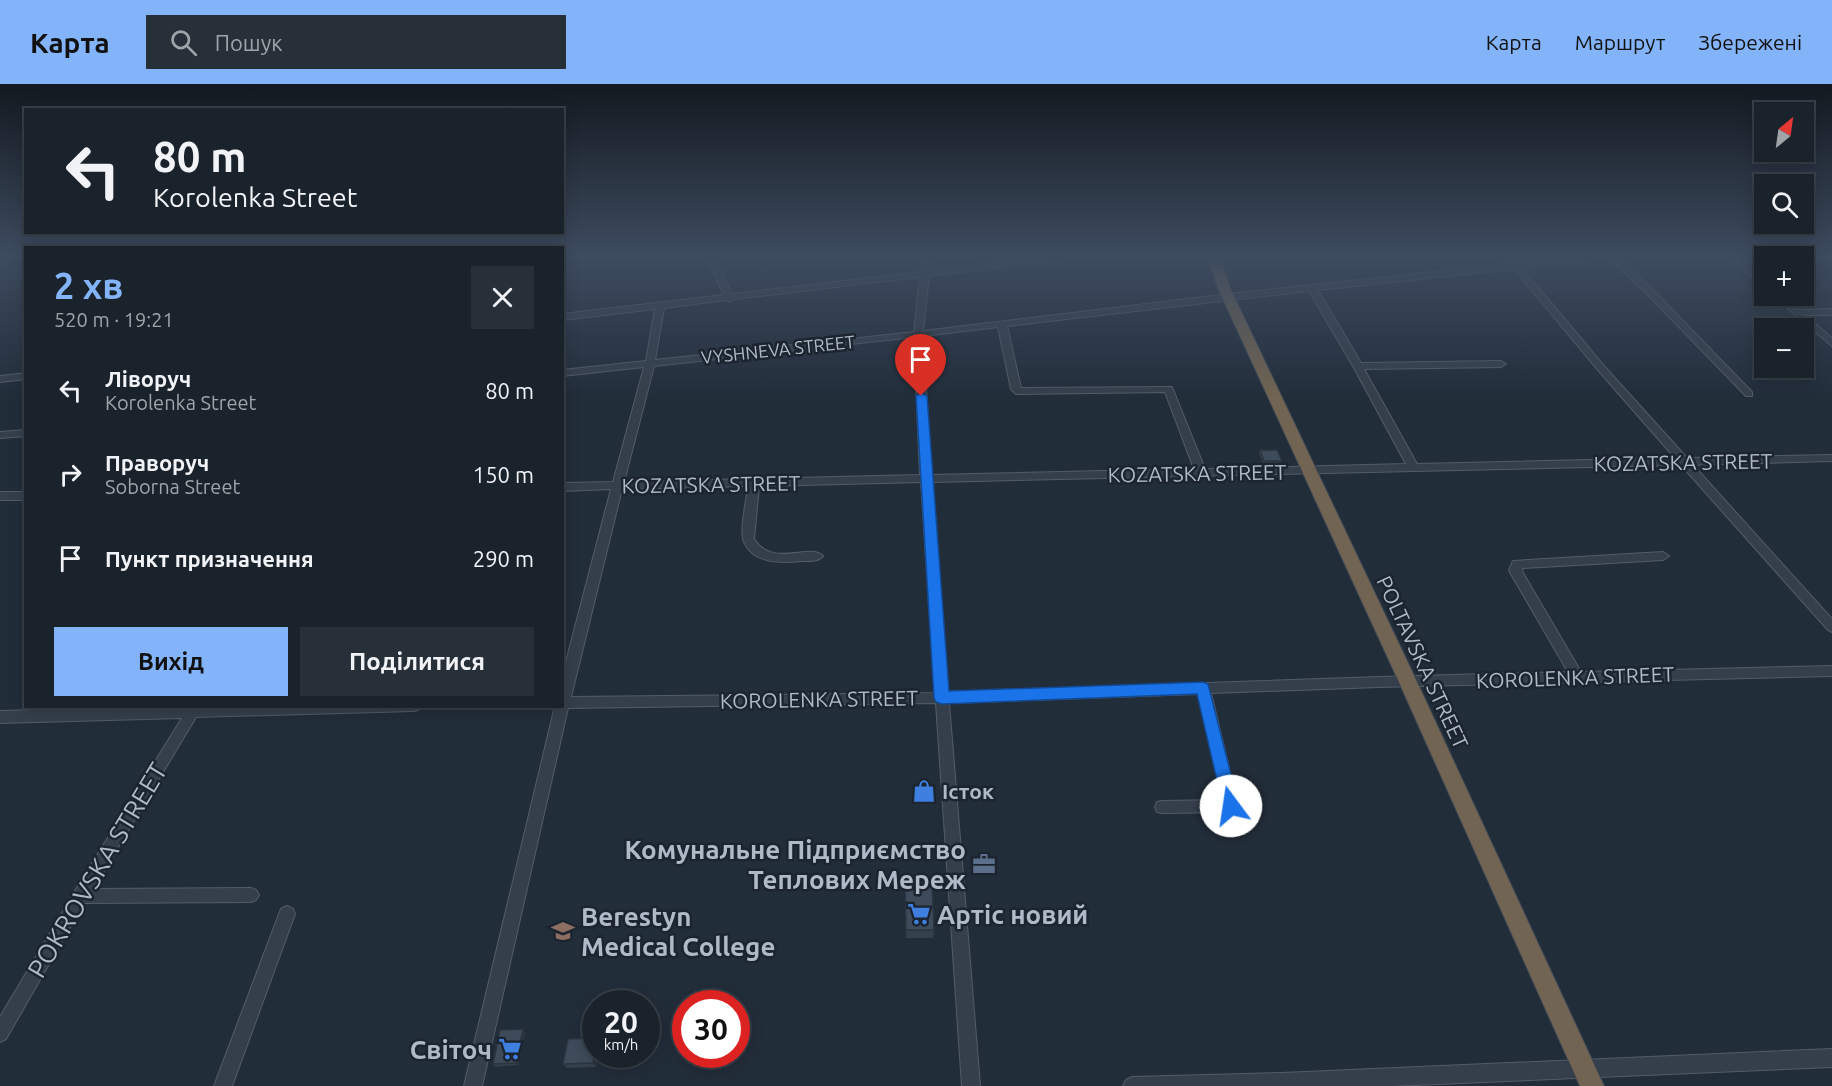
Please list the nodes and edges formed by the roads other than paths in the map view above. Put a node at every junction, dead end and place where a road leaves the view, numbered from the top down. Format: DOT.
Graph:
graph roads {
  1 [pos="682,304"];
  2 [pos="922,304"];
  3 [pos="1171,304"];
  4 [pos="1231,304"];
  5 [pos="1321,304"];
  6 [pos="1548,304"];
  7 [pos="1661,304"];
  8 [pos="660,306"];
  9 [pos="1789,306"];
  10 [pos="1832,312"];
  11 [pos="1797,313"];
  12 [pos="564,317"];
  13 [pos="1002,324"];
  14 [pos="918,334"];
  15 [pos="1832,343"];
  16 [pos="650,363"];
  17 [pos="1502,364"];
  18 [pos="1358,366"];
  19 [pos="564,373"];
  20 [pos="24,376"];
  21 [pos="4,378"];
  22 [pos="0,387"];
  23 [pos="1749,394"];
  24 [pos="24,433"];
  25 [pos="0,435"];
  26 [pos="1832,458"];
  27 [pos="1684,462"];
  28 [pos="1413,467"];
  29 [pos="1308,470"];
  30 [pos="1201,473"];
  31 [pos="926,479"];
  32 [pos="754,483"];
  33 [pos="564,487"];
  34 [pos="617,487"];
  35 [pos="0,496"];
  36 [pos="24,496"];
  37 [pos="817,556"];
  38 [pos="1663,556"];
  39 [pos="1832,627"];
  40 [pos="1832,671"];
  41 [pos="1577,676"];
  42 [pos="1408,682"];
  43 [pos="1203,688"];
  44 [pos="942,698"];
  45 [pos="564,701"];
  46 [pos="564,705"];
  47 [pos="267,708"];
  48 [pos="562,708"];
  49 [pos="194,709"];
  50 [pos="0,717"];
  51 [pos="1162,807"];
  52 [pos="251,895"];
  53 [pos="80,896"];
  54 [pos="287,914"];
  55 [pos="0,1034"];
  56 [pos="1832,1058"];
  57 [pos="1584,1068"];
  58 [pos="1282,1084"];
  59 [pos="223,1086"];
  60 [pos="473,1086"];
  61 [pos="971,1086"];
  62 [pos="1132,1086"];
  63 [pos="1592,1086"];
  1 -- 8 [label="street"];
  2 -- 14 [label="street"];
  3 -- 13 [label="street, VYSHNEVA STREET"];
  4 -- 29 [label="highway, POLTAVSKA STREET"];
  5 -- 18 [label="street"];
  6 -- 27 [label="street"];
  7 -- 23 [label="street"];
  8 -- 12 [label="street"];
  8 -- 16 [label="street"];
  9 -- 11 [label="street"];
  10 -- 11 [label="street"];
  11 -- 15 [label="street"];
  13 -- 14 [label="street, VYSHNEVA STREET"];
  13 -- 30 [label="street"];
  14 -- 16 [label="street, VYSHNEVA STREET"];
  14 -- 31 [label="street"];
  16 -- 19 [label="street, VYSHNEVA STREET"];
  16 -- 34 [label="street"];
  17 -- 18 [label="street"];
  18 -- 28 [label="street"];
  20 -- 21 [label="street"];
  21 -- 22 [label="street"];
  24 -- 25 [label="street"];
  26 -- 27 [label="street, KOZATSKA STREET"];
  27 -- 28 [label="street, KOZATSKA STREET"];
  27 -- 39 [label="street"];
  28 -- 29 [label="street, KOZATSKA STREET"];
  29 -- 30 [label="street, KOZATSKA STREET"];
  29 -- 42 [label="highway, POLTAVSKA STREET"];
  30 -- 31 [label="street, KOZATSKA STREET"];
  31 -- 32 [label="street, KOZATSKA STREET"];
  31 -- 44 [label="street"];
  32 -- 34 [label="street, KOZATSKA STREET"];
  32 -- 37 [label="street"];
  33 -- 34 [label="street, KOZATSKA STREET"];
  34 -- 45 [label="street"];
  35 -- 36 [label="street"];
  38 -- 41 [label="street"];
  40 -- 41 [label="street, KOROLENKA STREET"];
  41 -- 42 [label="street, KOROLENKA STREET"];
  42 -- 43 [label="street, KOROLENKA STREET"];
  42 -- 57 [label="highway, POLTAVSKA STREET"];
  43 -- 44 [label="street, KOROLENKA STREET"];
  43 -- 51 [label="street"];
  44 -- 46 [label="street, KOROLENKA STREET"];
  44 -- 61 [label="street"];
  47 -- 49 [label="street"];
  48 -- 60 [label="street"];
  49 -- 50 [label="street"];
  49 -- 53 [label="street, POKROVSKA STREET"];
  52 -- 53 [label="street"];
  53 -- 55 [label="street, POKROVSKA STREET"];
  54 -- 59 [label="street"];
  56 -- 57 [label="street"];
  57 -- 58 [label="street"];
  57 -- 63 [label="highway, POLTAVSKA STREET"];
  58 -- 62 [label="street"];
}
